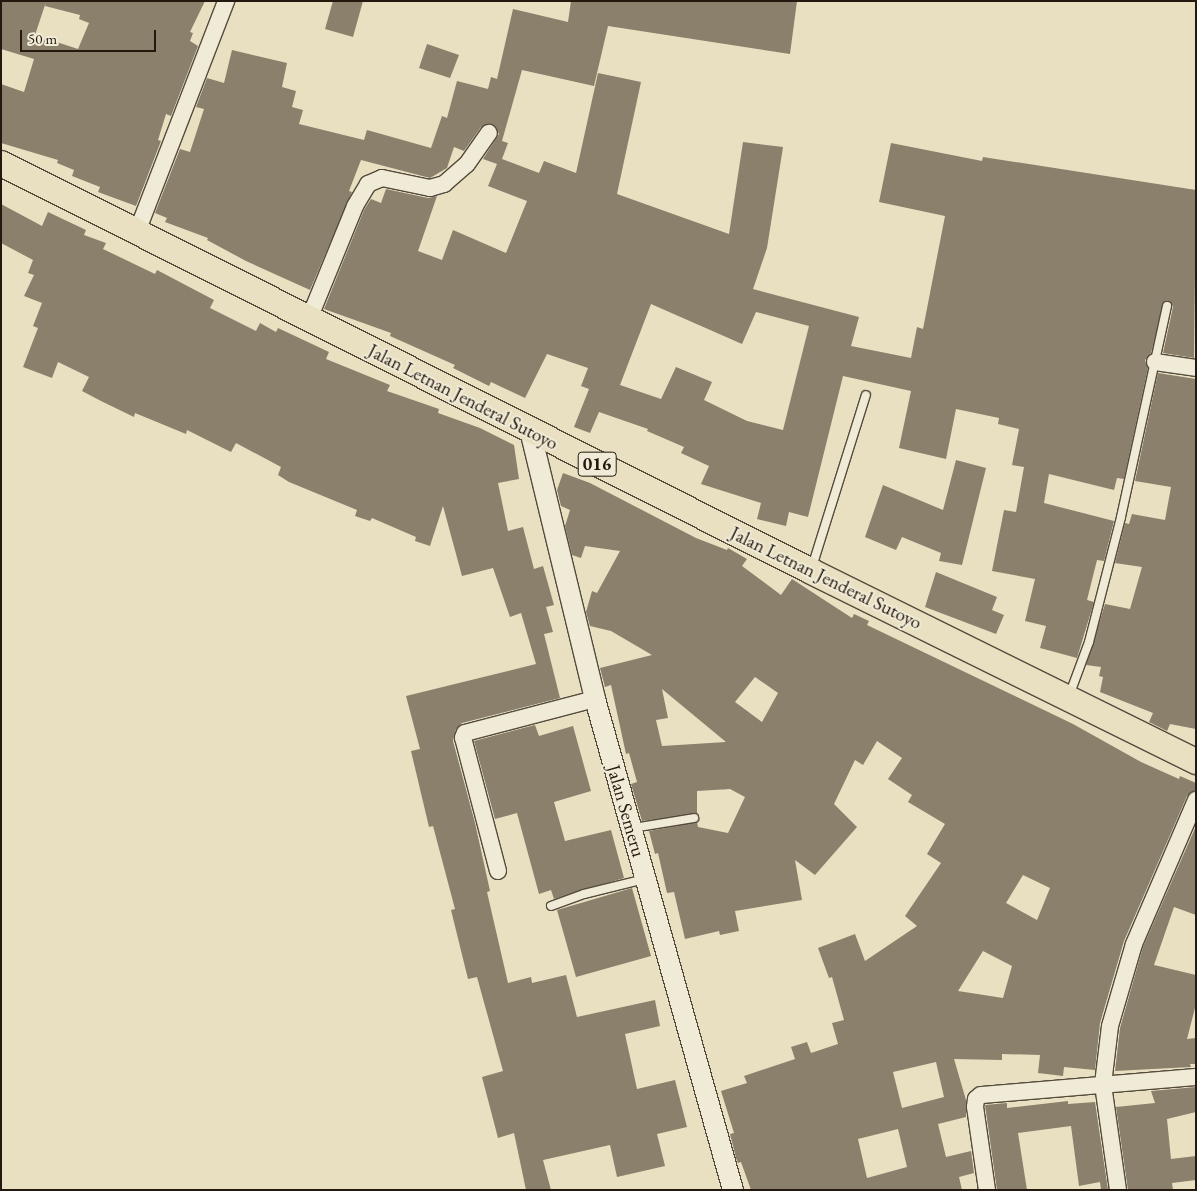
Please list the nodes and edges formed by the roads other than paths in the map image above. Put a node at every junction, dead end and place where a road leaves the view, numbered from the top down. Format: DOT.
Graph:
graph roads {
  1 [pos="226,1"];
  2 [pos="489,133"];
  3 [pos="1,163"];
  4 [pos="137,232"];
  5 [pos="1167,306"];
  6 [pos="309,319"];
  7 [pos="1155,362"];
  8 [pos="1196,368"];
  9 [pos="866,395"];
  10 [pos="530,430"];
  11 [pos="811,571"];
  12 [pos="1069,698"];
  13 [pos="595,699"];
  14 [pos="1196,761"];
  15 [pos="1196,800"];
  16 [pos="694,818"];
  17 [pos="631,829"];
  18 [pos="498,871"];
  19 [pos="646,879"];
  20 [pos="551,906"];
  21 [pos="1196,1077"];
  22 [pos="1103,1084"];
  23 [pos="734,1190"];
  24 [pos="988,1190"];
  25 [pos="1118,1190"];
  1 -- 4 [label="street"];
  2 -- 6 [label="street"];
  3 -- 4 [label="main road, Jalan Letnan Jenderal Sutoyo / 016"];
  4 -- 6 [label="main road, Jalan Letnan Jenderal Sutoyo / 016"];
  5 -- 7 [label="lane"];
  6 -- 10 [label="main road, Jalan Letnan Jenderal Sutoyo / 016"];
  7 -- 8 [label="street"];
  7 -- 12 [label="lane"];
  9 -- 11 [label="lane"];
  10 -- 11 [label="main road, Jalan Letnan Jenderal Sutoyo / 016"];
  10 -- 13 [label="street, Jalan Semeru"];
  11 -- 12 [label="main road, Jalan Letnan Jenderal Sutoyo / 016"];
  12 -- 14 [label="main road, Jalan Letnan Jenderal Sutoyo / 016"];
  13 -- 17 [label="street, Jalan Semeru"];
  13 -- 18 [label="street"];
  15 -- 22 [label="street"];
  16 -- 17 [label="lane"];
  17 -- 19 [label="street, Jalan Semeru"];
  19 -- 20 [label="lane"];
  19 -- 23 [label="street, Jalan Semeru"];
  21 -- 22 [label="street"];
  22 -- 24 [label="street"];
  22 -- 25 [label="street"];
}
